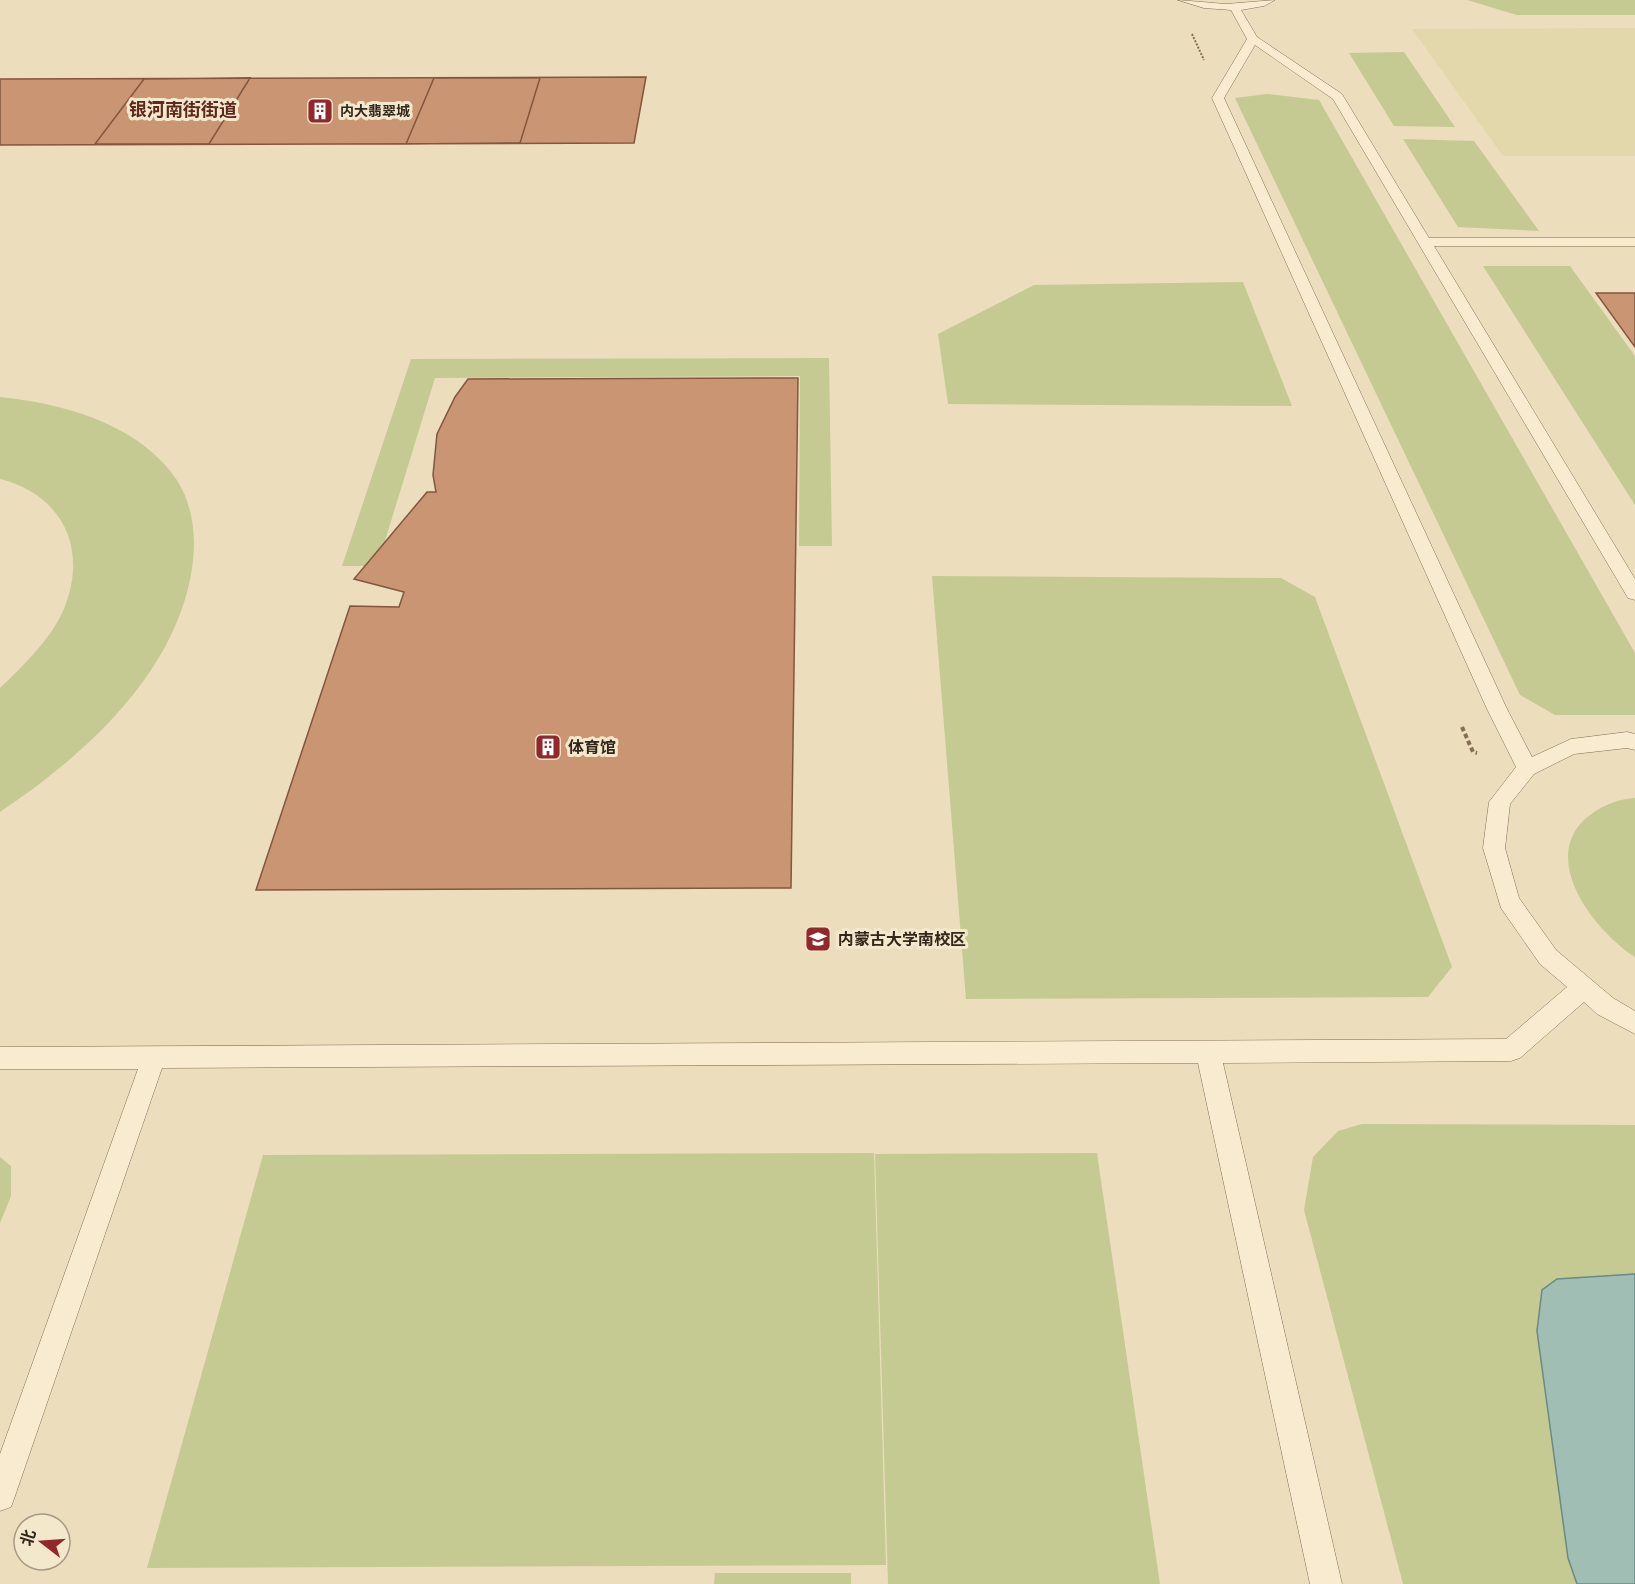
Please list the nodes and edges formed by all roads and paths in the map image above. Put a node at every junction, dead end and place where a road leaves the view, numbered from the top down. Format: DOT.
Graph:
graph roads {
  1 [pos="1183,0"];
  2 [pos="1270,0"];
  3 [pos="1234,6"];
  4 [pos="1253,39"];
  5 [pos="1424,242"];
  6 [pos="1635,242"];
  7 [pos="1635,594"];
  8 [pos="1635,742"];
  9 [pos="1527,768"];
  10 [pos="1583,988"];
  11 [pos="1635,1023"];
  12 [pos="1208,1052"];
  13 [pos="154,1057"];
  14 [pos="0,1058"];
  15 [pos="0,1496"];
  16 [pos="1326,1584"];
  1 -- 3 [label="lane"];
  2 -- 3 [label="lane"];
  3 -- 4 [label="lane"];
  4 -- 5 [label="lane"];
  4 -- 9 [label="lane"];
  5 -- 6 [label="lane"];
  5 -- 7 [label="lane"];
  8 -- 9 [label="lane"];
  9 -- 10 [label="lane"];
  10 -- 11 [label="lane"];
  10 -- 12 [label="lane"];
  12 -- 13 [label="lane"];
  12 -- 16 [label="lane"];
  13 -- 14 [label="lane"];
  13 -- 15 [label="lane"];
}
